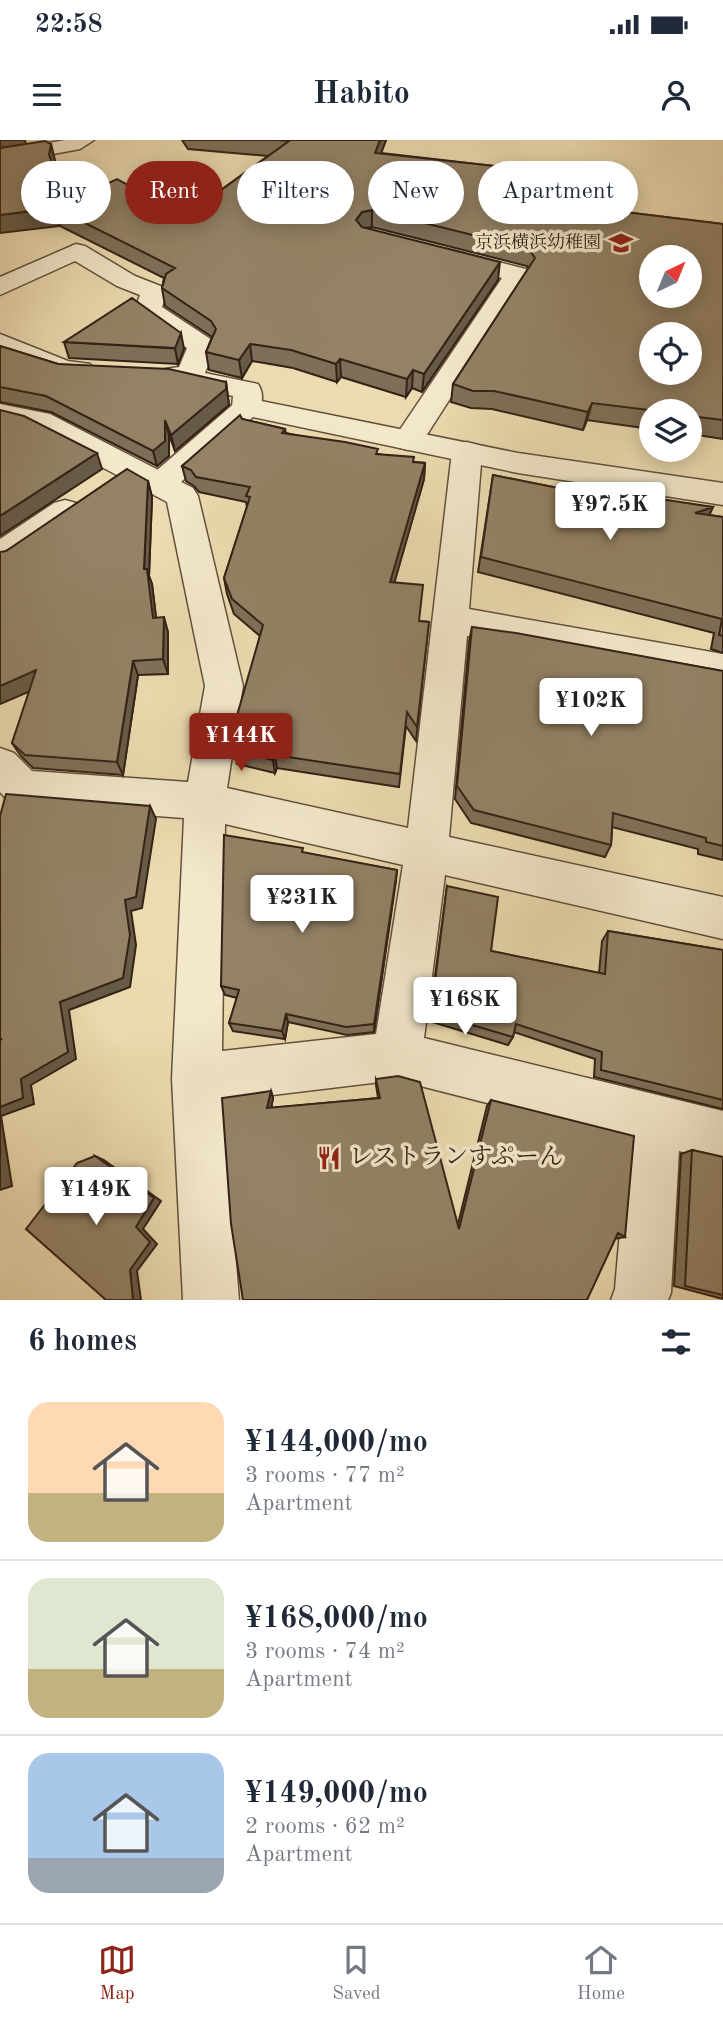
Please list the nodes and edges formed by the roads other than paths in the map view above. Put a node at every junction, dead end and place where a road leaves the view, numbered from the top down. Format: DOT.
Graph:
graph roads {
  1 [pos="84,140"];
  2 [pos="0,158"];
  3 [pos="424,251"];
  4 [pos="0,287"];
  5 [pos="0,342"];
  6 [pos="104,371"];
  7 [pos="145,373"];
  8 [pos="189,378"];
  9 [pos="247,407"];
  10 [pos="0,413"];
  11 [pos="408,440"];
  12 [pos="467,452"];
  13 [pos="146,476"];
  14 [pos="723,494"];
  15 [pos="0,516"];
  16 [pos="29,536"];
  17 [pos="0,555"];
  18 [pos="450,620"];
  19 [pos="723,669"];
  20 [pos="0,765"];
  21 [pos="205,801"];
  22 [pos="426,851"];
  23 [pos="723,918"];
  24 [pos="397,1056"];
  25 [pos="197,1079"];
  26 [pos="655,1120"];
  27 [pos="723,1137"];
  28 [pos="211,1300"];
  29 [pos="639,1300"];
  1 -- 2 [label="street"];
  3 -- 11 [label="street"];
  4 -- 8 [label="street"];
  5 -- 6 [label="street"];
  7 -- 8 [label="street"];
  8 -- 9 [label="street"];
  9 -- 11 [label="street"];
  9 -- 13 [label="street"];
  10 -- 13 [label="street"];
  11 -- 12 [label="street"];
  12 -- 14 [label="street"];
  12 -- 18 [label="street"];
  13 -- 16 [label="street"];
  13 -- 21 [label="street"];
  15 -- 16 [label="street"];
  16 -- 17 [label="street"];
  18 -- 19 [label="street"];
  18 -- 22 [label="street"];
  20 -- 21 [label="street"];
  21 -- 22 [label="street"];
  21 -- 25 [label="street"];
  22 -- 23 [label="street"];
  22 -- 24 [label="street"];
  24 -- 25 [label="street"];
  24 -- 26 [label="street"];
  25 -- 28 [label="street"];
  26 -- 27 [label="street"];
  26 -- 29 [label="street"];
}
